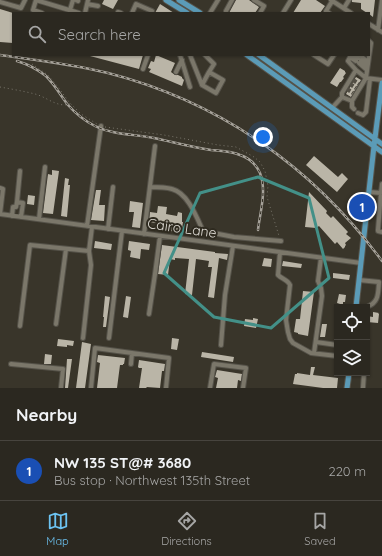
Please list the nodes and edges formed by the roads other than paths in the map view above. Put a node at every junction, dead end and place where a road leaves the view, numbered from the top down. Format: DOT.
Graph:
graph roads {
  1 [pos="25,0"];
  2 [pos="36,0"];
  3 [pos="73,0"];
  4 [pos="166,0"];
  5 [pos="179,0"];
  6 [pos="218,0"];
  7 [pos="232,0"];
  8 [pos="254,0"];
  9 [pos="291,0"];
  10 [pos="332,0"];
  11 [pos="349,0"];
  12 [pos="382,0"];
  13 [pos="2,2"];
  14 [pos="88,2"];
  15 [pos="98,6"];
  16 [pos="344,8"];
  17 [pos="70,10"];
  18 [pos="152,11"];
  19 [pos="226,11"];
  20 [pos="39,12"];
  21 [pos="76,12"];
  22 [pos="85,12"];
  23 [pos="132,12"];
  24 [pos="185,12"];
  25 [pos="198,12"];
  26 [pos="211,12"];
  27 [pos="261,12"];
  28 [pos="284,12"];
  29 [pos="328,12"];
  30 [pos="350,12"];
  31 [pos="370,25"];
  32 [pos="380,31"];
  33 [pos="148,56"];
  34 [pos="180,56"];
  35 [pos="190,56"];
  36 [pos="206,56"];
  37 [pos="248,56"];
  38 [pos="260,56"];
  39 [pos="316,56"];
  40 [pos="333,56"];
  41 [pos="362,58"];
  42 [pos="182,60"];
  43 [pos="143,69"];
  44 [pos="356,70"];
  45 [pos="176,72"];
  46 [pos="210,72"];
  47 [pos="368,78"];
  48 [pos="382,82"];
  49 [pos="202,85"];
  50 [pos="190,87"];
  51 [pos="382,90"];
  52 [pos="342,97"];
  53 [pos="352,101"];
  54 [pos="332,108"];
  55 [pos="354,109"];
  56 [pos="380,111"];
  57 [pos="358,113"];
  58 [pos="101,126"];
  59 [pos="375,138"];
  60 [pos="382,144"];
  61 [pos="155,146"];
  62 [pos="374,146"];
  63 [pos="382,152"];
  64 [pos="45,167"];
  65 [pos="20,171"];
  66 [pos="382,184"];
  67 [pos="114,187"];
  68 [pos="150,187"];
  69 [pos="0,188"];
  70 [pos="369,192"];
  71 [pos="381,193"];
  72 [pos="17,202"];
  73 [pos="0,214"];
  74 [pos="12,216"];
  75 [pos="21,217"];
  76 [pos="38,220"];
  77 [pos="87,226"];
  78 [pos="92,227"];
  79 [pos="108,229"];
  80 [pos="122,231"];
  81 [pos="382,232"];
  82 [pos="144,234"];
  83 [pos="160,236"];
  84 [pos="281,241"];
  85 [pos="233,246"];
  86 [pos="66,249"];
  87 [pos="89,251"];
  88 [pos="280,252"];
  89 [pos="320,258"];
  90 [pos="361,263"];
  91 [pos="359,280"];
  92 [pos="356,304"];
  93 [pos="370,306"];
  94 [pos="149,314"];
  95 [pos="56,324"];
  96 [pos="20,326"];
  97 [pos="83,338"];
  98 [pos="109,338"];
  99 [pos="316,342"];
  100 [pos="221,345"];
  101 [pos="334,345"];
  102 [pos="132,353"];
  103 [pos="314,353"];
  104 [pos="334,356"];
  105 [pos="11,364"];
  106 [pos="131,364"];
  107 [pos="348,376"];
  108 [pos="364,376"];
  109 [pos="61,388"];
  110 [pos="91,388"];
  111 [pos="166,388"];
  112 [pos="210,388"];
  113 [pos="243,388"];
  114 [pos="347,388"];
  115 [pos="363,388"];
  1 -- 13 [label="street"];
  2 -- 17 [label="street"];
  2 -- 20 [label="street"];
  3 -- 17 [label="street"];
  4 -- 24 [label="main road"];
  5 -- 25 [label="main road"];
  6 -- 26 [label="street"];
  7 -- 19 [label="street"];
  8 -- 27 [label="street"];
  9 -- 28 [label="street"];
  10 -- 16 [label="street"];
  10 -- 29 [label="street"];
  11 -- 16 [label="street"];
  12 -- 32 [label="street"];
  14 -- 15 [label="street"];
  14 -- 22 [label="street"];
  16 -- 30 [label="street"];
  17 -- 21 [label="street"];
  18 -- 23 [label="street"];
  31 -- 32 [label="street"];
  33 -- 43 [label="street"];
  34 -- 42 [label="street"];
  35 -- 49 [label="street"];
  36 -- 46 [label="street"];
  37 -- 62 [label="main road"];
  38 -- 54 [label="main road"];
  39 -- 40 [label="street"];
  41 -- 44 [label="street"];
  41 -- 47 [label="street"];
  42 -- 45 [label="street"];
  42 -- 50 [label="street"];
  44 -- 47 [label="street"];
  44 -- 52 [label="street"];
  46 -- 49 [label="street"];
  46 -- 49 [label="street"];
  47 -- 48 [label="street"];
  47 -- 53 [label="street"];
  47 -- 57 [label="street"];
  48 -- 51 [label="main road"];
  51 -- 56 [label="main road"];
  52 -- 53 [label="street"];
  52 -- 54 [label="street"];
  53 -- 55 [label="street"];
  54 -- 59 [label="main road"];
  56 -- 59 [label="main road"];
  58 -- 77 [label="street"];
  59 -- 60 [label="main road"];
  59 -- 62 [label="main road"];
  61 -- 68 [label="street"];
  62 -- 63 [label="main road"];
  62 -- 70 [label="main road"];
  64 -- 76 [label="street"];
  65 -- 72 [label="street"];
  66 -- 71 [label="street"];
  67 -- 79 [label="street"];
  68 -- 82 [label="street"];
  68 -- 84 [label="street"];
  69 -- 73 [label="street"];
  70 -- 71 [label="street"];
  70 -- 90 [label="main road"];
  71 -- 81 [label="street"];
  72 -- 74 [label="street"];
  72 -- 75 [label="street"];
  73 -- 74 [label="street, Cairo Lane"];
  74 -- 75 [label="street, Cairo Lane"];
  75 -- 76 [label="street, Cairo Lane"];
  76 -- 77 [label="street, Cairo Lane"];
  77 -- 78 [label="street, Cairo Lane"];
  78 -- 79 [label="street, Cairo Lane"];
  78 -- 87 [label="street"];
  79 -- 80 [label="street, Cairo Lane"];
  80 -- 82 [label="street, Cairo Lane"];
  80 -- 98 [label="street"];
  82 -- 83 [label="street, Cairo Lane"];
  83 -- 85 [label="street, Cairo Lane"];
  83 -- 94 [label="street"];
  85 -- 88 [label="street, Cairo Lane"];
  85 -- 100 [label="street"];
  86 -- 87 [label="street"];
  86 -- 95 [label="street"];
  86 -- 96 [label="street"];
  87 -- 97 [label="street"];
  88 -- 89 [label="street, Cairo Lane"];
  88 -- 103 [label="street"];
  89 -- 90 [label="street, Cairo Lane"];
  89 -- 99 [label="street"];
  90 -- 91 [label="main road"];
  91 -- 92 [label="main road"];
  91 -- 93 [label="street"];
  99 -- 101 [label="street"];
  99 -- 103 [label="street"];
  102 -- 106 [label="street"];
  102 -- 110 [label="street"];
  102 -- 111 [label="street"];
  103 -- 104 [label="street"];
  105 -- 109 [label="street"];
  107 -- 114 [label="main road"];
  108 -- 115 [label="street"];
  112 -- 113 [label="street"];
}
